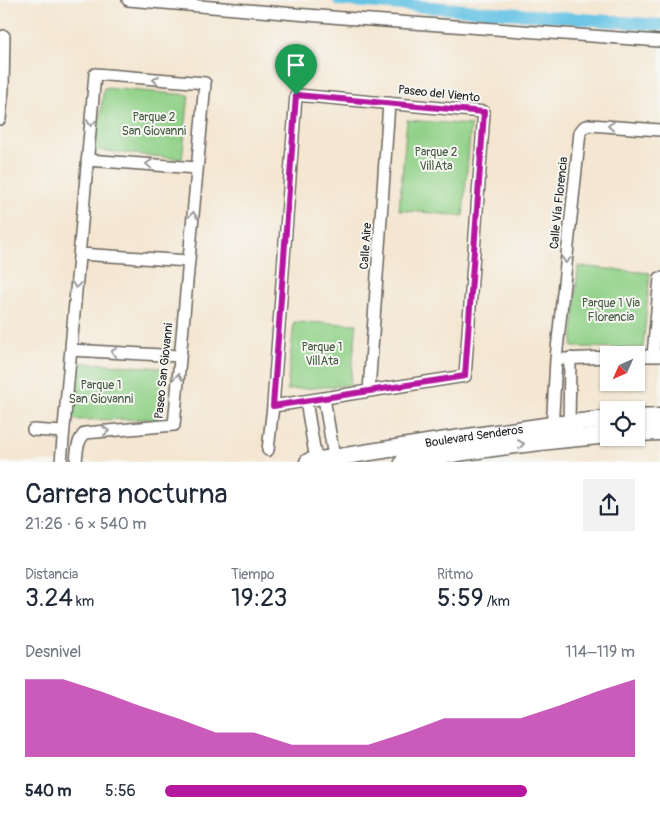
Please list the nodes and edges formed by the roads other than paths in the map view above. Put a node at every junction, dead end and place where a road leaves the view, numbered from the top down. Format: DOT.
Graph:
graph roads {
  1 [pos="128,0"];
  2 [pos="4,36"];
  3 [pos="660,41"];
  4 [pos="1,89"];
  5 [pos="390,104"];
  6 [pos="0,119"];
  7 [pos="660,130"];
  8 [pos="88,160"];
  9 [pos="197,168"];
  10 [pos="79,254"];
  11 [pos="189,261"];
  12 [pos="660,278"];
  13 [pos="71,350"];
  14 [pos="657,355"];
  15 [pos="180,356"];
  16 [pos="600,357"];
  17 [pos="570,358"];
  18 [pos="556,359"];
  19 [pos="369,391"];
  20 [pos="324,398"];
  21 [pos="306,401"];
  22 [pos="273,406"];
  23 [pos="660,417"];
  24 [pos="645,418"];
  25 [pos="600,421"];
  26 [pos="33,430"];
  27 [pos="569,430"];
  28 [pos="63,432"];
  29 [pos="552,432"];
  30 [pos="660,432"];
  31 [pos="600,433"];
  32 [pos="645,433"];
  33 [pos="441,448"];
  34 [pos="268,450"];
  35 [pos="334,457"];
  36 [pos="312,461"];
  37 [pos="61,462"];
  38 [pos="76,462"];
  39 [pos="403,462"];
  1 -- 3 [label="street"];
  2 -- 4 [label="street"];
  4 -- 6 [label="street"];
  5 -- 19 [label="street, Calle Aire"];
  5 -- 19 [label="street, Paseo del Viento"];
  5 -- 22 [label="street, Paseo del Viento"];
  7 -- 18 [label="street, Calle Vía Florencia, one-way"];
  9 -- 8 [label="street, one-way"];
  9 -- 8 [label="street, Paseo San Giovanni, one-way"];
  8 -- 10 [label="street, Paseo San Giovanni"];
  11 -- 9 [label="street, Paseo San Giovanni, one-way"];
  10 -- 11 [label="street"];
  10 -- 13 [label="street, Paseo San Giovanni, one-way"];
  11 -- 15 [label="street, Paseo San Giovanni"];
  12 -- 14 [label="street"];
  15 -- 13 [label="street, one-way"];
  13 -- 28 [label="street, Paseo San Giovanni"];
  38 -- 15 [label="street, Paseo San Giovanni, one-way"];
  16 -- 17 [label="street"];
  17 -- 18 [label="street"];
  17 -- 27 [label="street"];
  18 -- 29 [label="street, Calle Vía Florencia"];
  19 -- 20 [label="street, Paseo del Viento"];
  20 -- 21 [label="street, Paseo del Viento"];
  20 -- 35 [label="street"];
  21 -- 22 [label="street, Paseo del Viento"];
  21 -- 36 [label="street"];
  22 -- 34 [label="street, Paseo del Viento"];
  23 -- 24 [label="main road"];
  25 -- 27 [label="main road, Boulevard Senderos"];
  26 -- 28 [label="street"];
  27 -- 29 [label="main road, Boulevard Senderos"];
  27 -- 31 [label="main road, Boulevard Senderos"];
  28 -- 37 [label="street, Paseo San Giovanni"];
  29 -- 33 [label="main road, Boulevard Senderos"];
  30 -- 32 [label="main road"];
  33 -- 35 [label="main road, Boulevard Senderos"];
  33 -- 39 [label="main road, Boulevard Senderos"];
  35 -- 36 [label="main road, Boulevard Senderos"];
}
